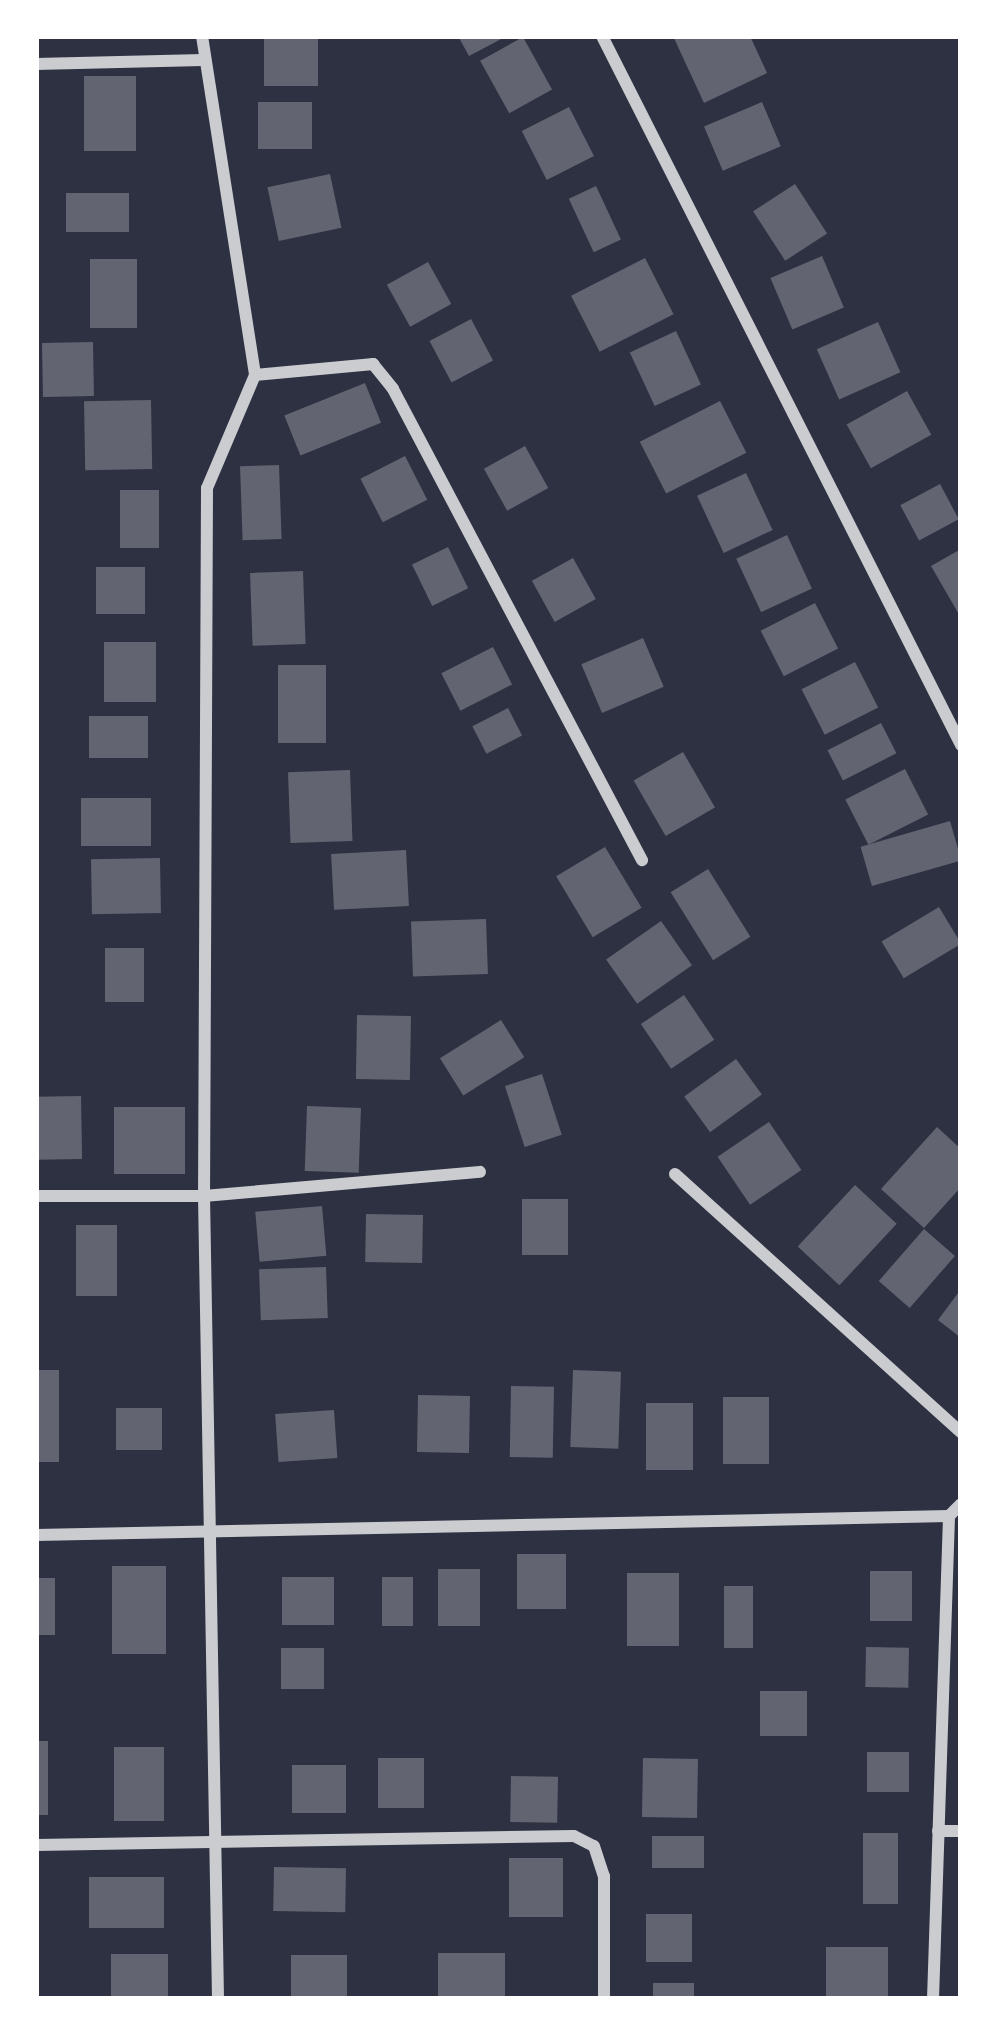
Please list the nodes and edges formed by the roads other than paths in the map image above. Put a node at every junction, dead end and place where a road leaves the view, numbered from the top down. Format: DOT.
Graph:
graph roads {
  1 [pos="202,36"];
  2 [pos="602,36"];
  3 [pos="203,60"];
  4 [pos="36,64"];
  5 [pos="255,375"];
  6 [pos="961,745"];
  7 [pos="642,860"];
  8 [pos="480,1172"];
  9 [pos="675,1174"];
  10 [pos="36,1196"];
  11 [pos="204,1196"];
  12 [pos="961,1432"];
  13 [pos="961,1504"];
  14 [pos="949,1516"];
  15 [pos="36,1535"];
  16 [pos="215,1535"];
  17 [pos="938,1831"];
  18 [pos="961,1831"];
  19 [pos="217,1844"];
  20 [pos="36,1845"];
  21 [pos="218,1999"];
  22 [pos="604,1999"];
  23 [pos="933,1999"];
  1 -- 3 [label="street"];
  2 -- 6 [label="street"];
  3 -- 4 [label="street"];
  3 -- 5 [label="street"];
  5 -- 7 [label="street"];
  5 -- 11 [label="street"];
  8 -- 11 [label="street"];
  9 -- 12 [label="street"];
  10 -- 11 [label="street"];
  11 -- 16 [label="street"];
  13 -- 14 [label="street"];
  14 -- 16 [label="street"];
  14 -- 17 [label="street"];
  15 -- 16 [label="street"];
  16 -- 19 [label="street"];
  17 -- 18 [label="street"];
  17 -- 23 [label="street"];
  19 -- 20 [label="street"];
  19 -- 21 [label="street"];
  19 -- 22 [label="street"];
}
